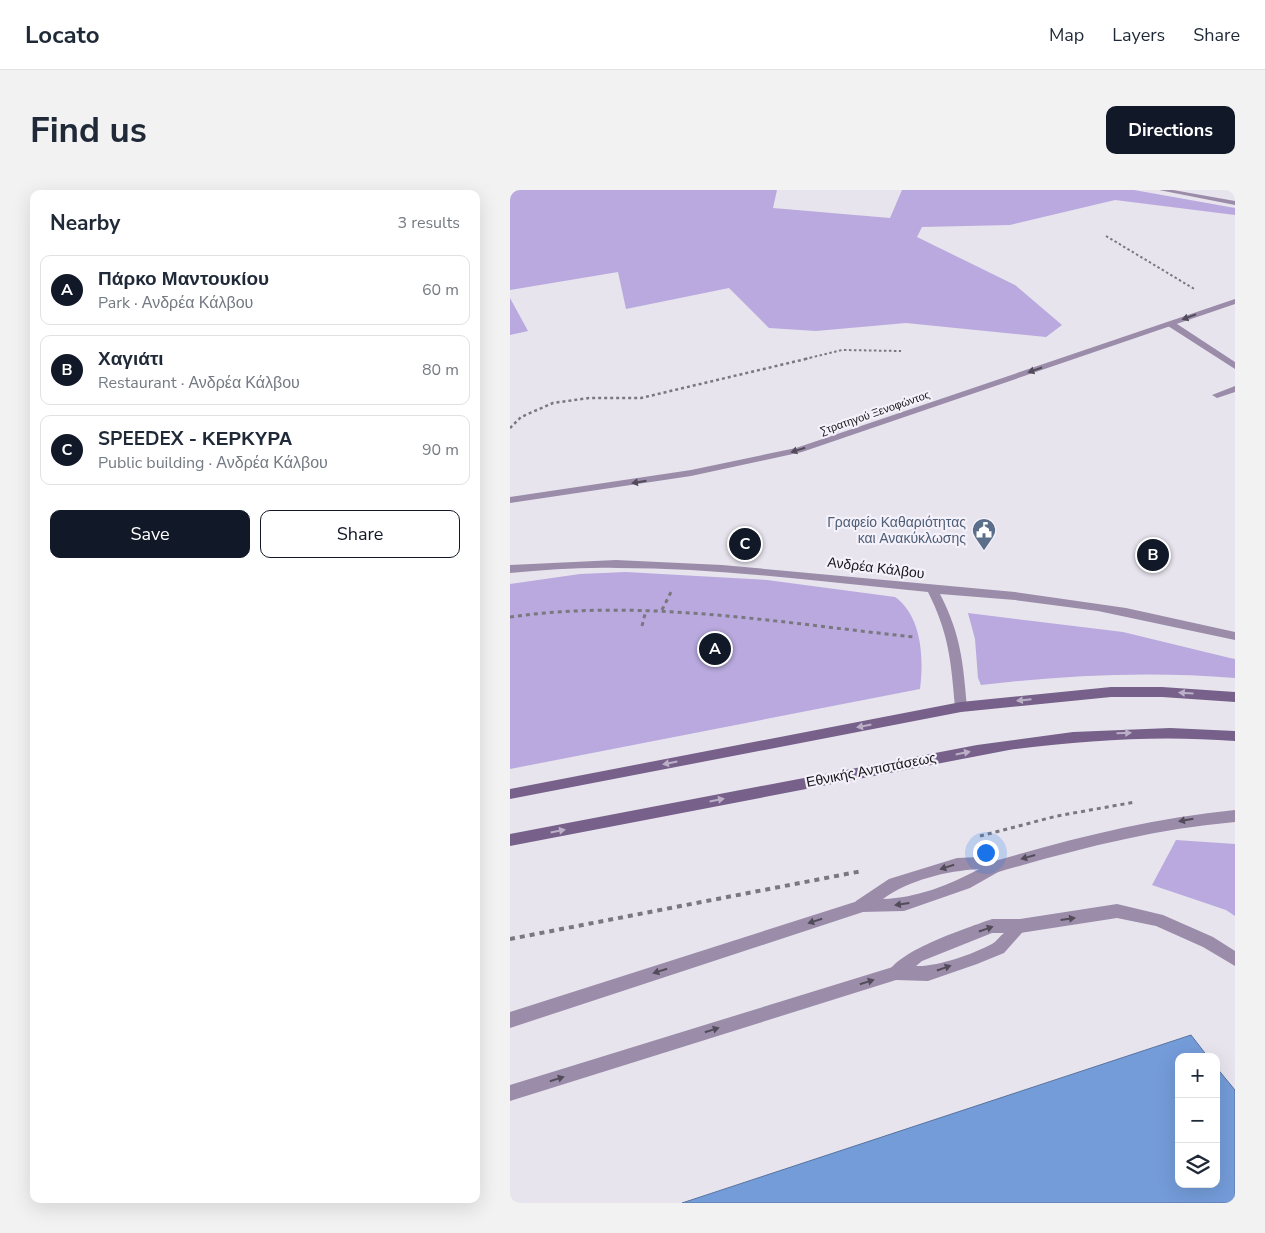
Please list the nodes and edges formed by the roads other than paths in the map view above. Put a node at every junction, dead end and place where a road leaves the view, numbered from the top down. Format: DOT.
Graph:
graph roads {
  1 [pos="1162,190"];
  2 [pos="1235,203"];
  3 [pos="1235,301"];
  4 [pos="1171,324"];
  5 [pos="1235,366"];
  6 [pos="1235,389"];
  7 [pos="1217,395"];
  8 [pos="510,500"];
  9 [pos="510,569"];
  10 [pos="932,590"];
  11 [pos="1235,636"];
  12 [pos="1235,697"];
  13 [pos="961,707"];
  14 [pos="1235,736"];
  15 [pos="510,794"];
  16 [pos="1235,816"];
  17 [pos="510,840"];
  18 [pos="995,866"];
  19 [pos="861,906"];
  20 [pos="1020,926"];
  21 [pos="1235,959"];
  22 [pos="896,973"];
  23 [pos="510,1020"];
  24 [pos="510,1093"];
  1 -- 2 [label="street"];
  3 -- 4 [label="street, Στρατηγού Ξενοφώντος, one-way"];
  4 -- 5 [label="street"];
  4 -- 8 [label="street, Στρατηγού Ξενοφώντος, one-way"];
  6 -- 7 [label="street"];
  9 -- 10 [label="street, Ανδρέα Κάλβου"];
  10 -- 11 [label="street, Ανδρέα Κάλβου"];
  10 -- 13 [label="street"];
  12 -- 13 [label="main road, one-way"];
  13 -- 15 [label="main road, one-way"];
  17 -- 14 [label="main road, Εθνικής Αντιστάσεως, one-way"];
  16 -- 18 [label="street, one-way"];
  18 -- 19 [label="street, one-way"];
  18 -- 19 [label="street, one-way"];
  19 -- 23 [label="street, one-way"];
  20 -- 21 [label="street, one-way"];
  22 -- 20 [label="street, one-way"];
  22 -- 20 [label="street, one-way"];
  24 -- 22 [label="street, one-way"];
}
